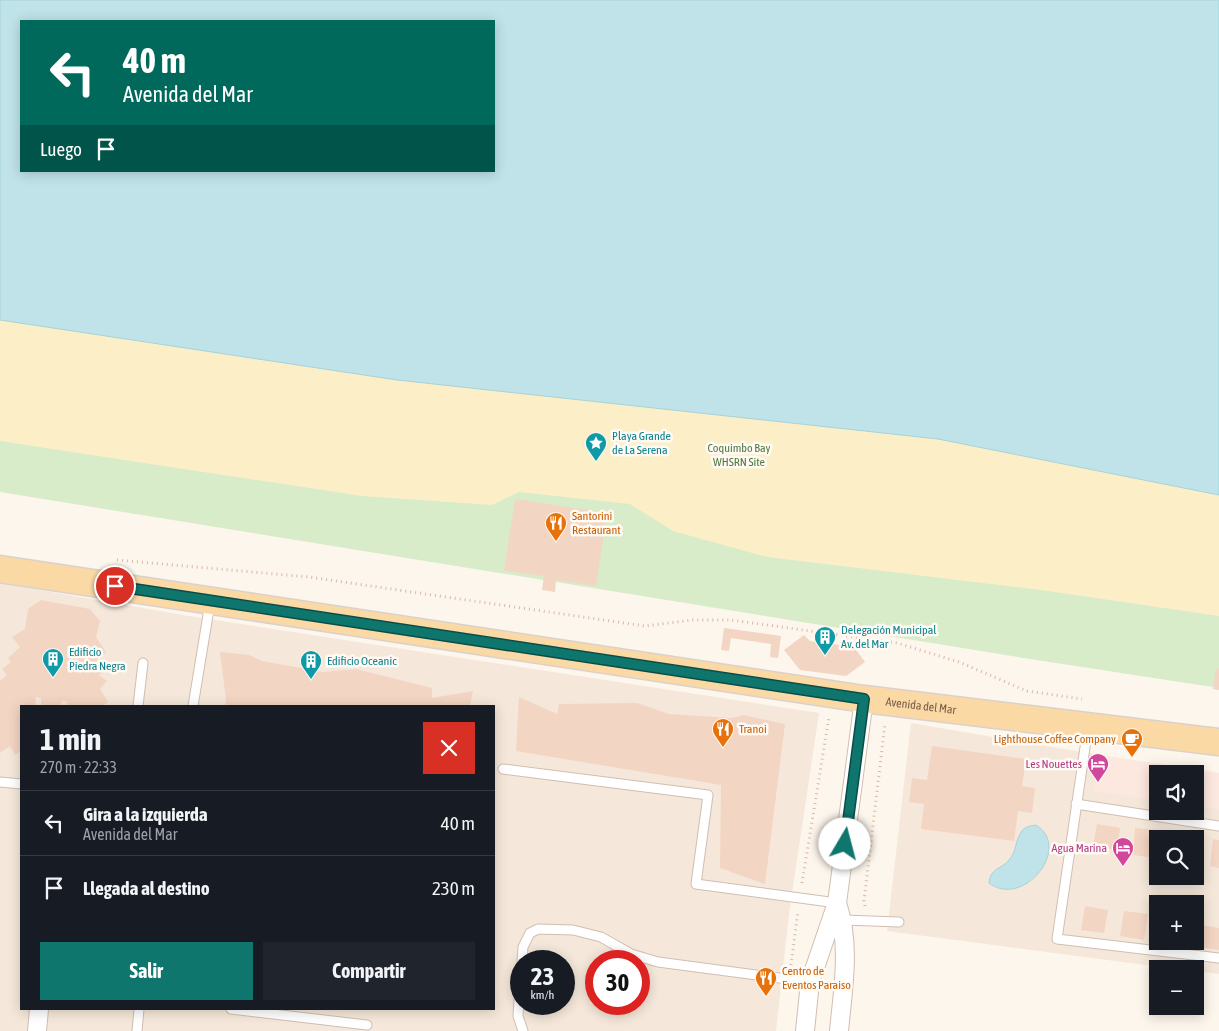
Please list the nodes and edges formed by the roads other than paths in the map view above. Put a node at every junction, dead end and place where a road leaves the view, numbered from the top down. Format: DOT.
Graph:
graph roads {
  1 [pos="0,569"];
  2 [pos="210,601"];
  3 [pos="143,663"];
  4 [pos="138,705"];
  5 [pos="193,705"];
  6 [pos="863,709"];
  7 [pos="1088,726"];
  8 [pos="1219,742"];
  9 [pos="503,769"];
  10 [pos="0,782"];
  11 [pos="20,784"];
  12 [pos="1076,804"];
  13 [pos="1219,826"];
  14 [pos="837,903"];
  15 [pos="843,920"];
  16 [pos="899,922"];
  17 [pos="523,950"];
  18 [pos="1219,958"];
  19 [pos="810,982"];
  20 [pos="39,1010"];
  21 [pos="139,1010"];
  22 [pos="239,1010"];
  23 [pos="518,1015"];
  24 [pos="366,1025"];
  25 [pos="37,1031"];
  26 [pos="137,1031"];
  27 [pos="523,1031"];
  28 [pos="805,1031"];
  29 [pos="839,1031"];
  1 -- 2 [label="main road, Avenida del Mar"];
  2 -- 5 [label="lane"];
  2 -- 6 [label="main road, Avenida del Mar"];
  3 -- 4 [label="lane"];
  6 -- 7 [label="main road, Avenida del Mar"];
  6 -- 14 [label="street"];
  7 -- 8 [label="main road, Avenida del Mar"];
  7 -- 12 [label="lane"];
  9 -- 14 [label="lane"];
  10 -- 11 [label="lane"];
  12 -- 13 [label="lane"];
  12 -- 18 [label="lane"];
  14 -- 15 [label="street"];
  14 -- 19 [label="street"];
  15 -- 16 [label="lane"];
  15 -- 29 [label="street"];
  17 -- 19 [label="lane"];
  19 -- 28 [label="street"];
  20 -- 25 [label="street"];
  21 -- 26 [label="lane"];
  22 -- 24 [label="lane"];
  23 -- 27 [label="lane"];
}
